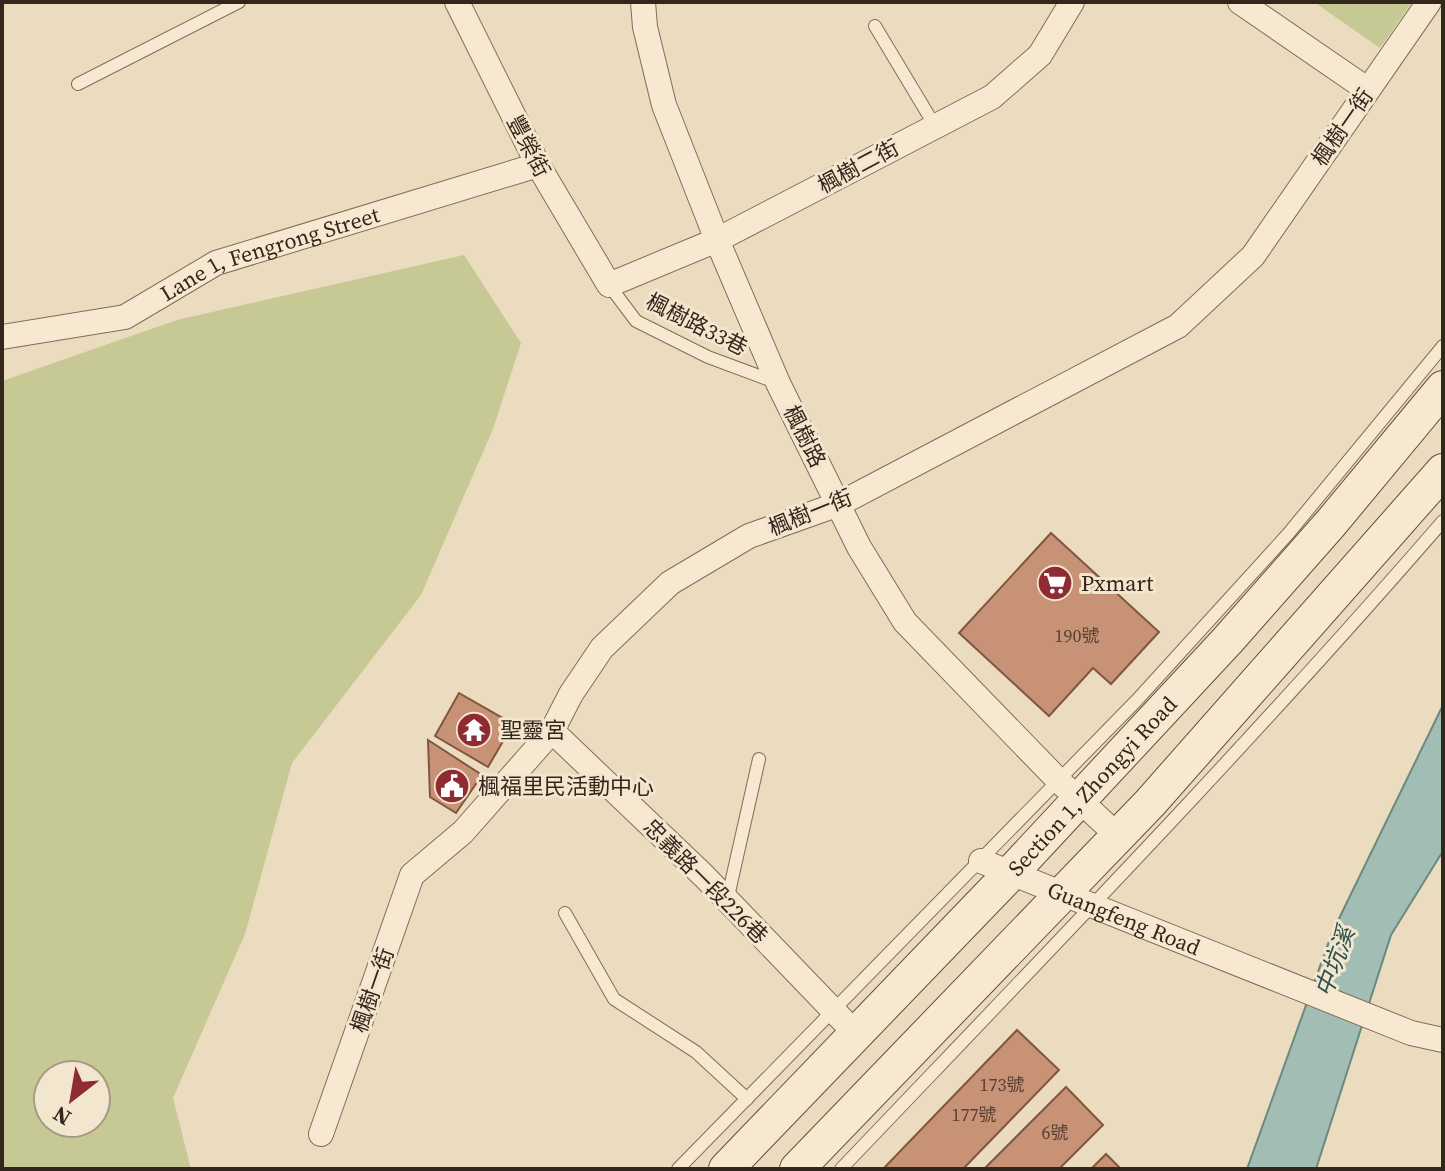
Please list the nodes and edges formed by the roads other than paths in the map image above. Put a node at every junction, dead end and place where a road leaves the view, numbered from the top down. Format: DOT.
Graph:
graph roads {
  1 [pos="239,2"];
  2 [pos="457,2"];
  3 [pos="643,2"];
  4 [pos="1072,2"];
  5 [pos="1240,2"];
  6 [pos="1429,2"];
  7 [pos="875,26"];
  8 [pos="78,84"];
  9 [pos="1368,90"];
  10 [pos="935,126"];
  11 [pos="538,165"];
  12 [pos="717,240"];
  13 [pos="609,285"];
  14 [pos="2,337"];
  15 [pos="1443,346"];
  16 [pos="778,383"];
  17 [pos="1443,388"];
  18 [pos="1443,471"];
  19 [pos="839,504"];
  20 [pos="1443,521"];
  21 [pos="552,731"];
  22 [pos="759,759"];
  23 [pos="1069,790"];
  24 [pos="1118,836"];
  25 [pos="996,868"];
  26 [pos="727,901"];
  27 [pos="1078,901"];
  28 [pos="565,913"];
  29 [pos="844,1022"];
  30 [pos="1443,1040"];
  31 [pos="747,1099"];
  32 [pos="321,1134"];
  33 [pos="678,1169"];
  34 [pos="726,1169"];
  35 [pos="797,1169"];
  36 [pos="841,1169"];
  1 -- 8 [label="lane"];
  2 -- 11 [label="street, 豐榮街"];
  3 -- 12 [label="street, 楓樹路"];
  4 -- 10 [label="street, 楓樹二街"];
  5 -- 9 [label="street"];
  6 -- 9 [label="street, 楓樹一街"];
  7 -- 10 [label="lane"];
  9 -- 19 [label="street, 楓樹一街"];
  10 -- 12 [label="street, 楓樹二街"];
  11 -- 13 [label="street, 豐榮街"];
  11 -- 14 [label="street, Lane 1, Fengrong Street"];
  12 -- 13 [label="street, 楓樹二街"];
  12 -- 16 [label="street, 楓樹路"];
  13 -- 16 [label="lane, 楓樹路33巷"];
  15 -- 23 [label="lane, Section 1, Zhongyi Road"];
  16 -- 19 [label="street, 楓樹路"];
  17 -- 23 [label="main road, Section 1, Zhongyi Road"];
  18 -- 24 [label="main road"];
  19 -- 21 [label="street, 楓樹一街"];
  19 -- 23 [label="street, 楓樹路"];
  20 -- 27 [label="lane"];
  21 -- 26 [label="street, 忠義路一段226巷"];
  21 -- 32 [label="street, 楓樹一街"];
  22 -- 26 [label="lane"];
  23 -- 24 [label="street, 楓樹路"];
  23 -- 25 [label="main road, Section 1, Zhongyi Road"];
  24 -- 27 [label="main road"];
  25 -- 27 [label="street, Guangfeng Road"];
  25 -- 29 [label="main road, Section 1, Zhongyi Road"];
  26 -- 29 [label="street, 忠義路一段226巷"];
  27 -- 30 [label="street, Guangfeng Road"];
  27 -- 35 [label="main road"];
  27 -- 36 [label="lane"];
  28 -- 31 [label="lane"];
  29 -- 31 [label="lane"];
  29 -- 34 [label="main road, Section 1, Zhongyi Road"];
  31 -- 33 [label="lane"];
}
